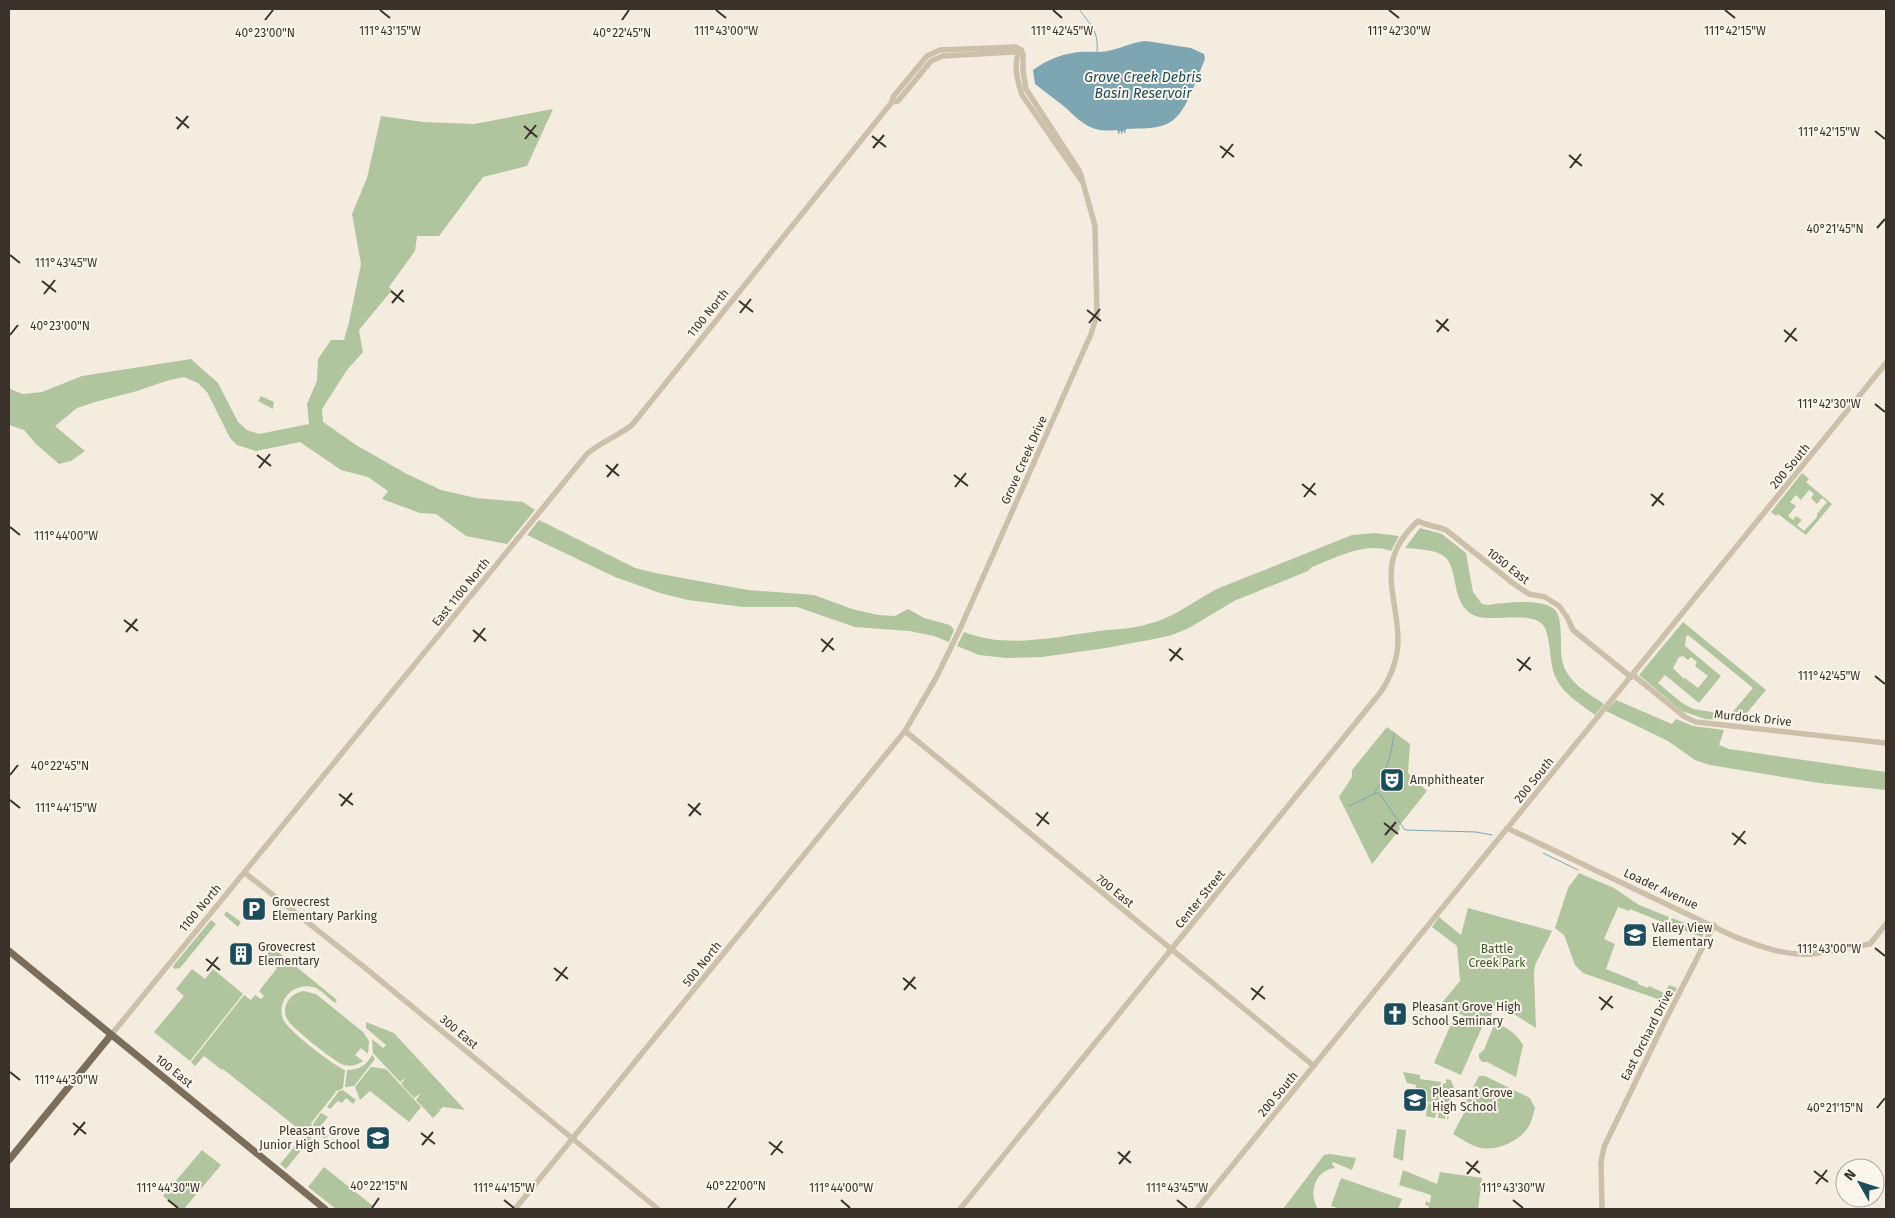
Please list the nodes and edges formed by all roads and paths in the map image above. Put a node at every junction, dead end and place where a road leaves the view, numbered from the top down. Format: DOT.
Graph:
graph roads {
  1 [pos="1021,50"];
  2 [pos="1886,363"];
  3 [pos="1418,522"];
  4 [pos="528,525"];
  5 [pos="410,672"];
  6 [pos="1632,676"];
  7 [pos="905,731"];
  8 [pos="1886,744"];
  9 [pos="1507,828"];
  10 [pos="245,873"];
  11 [pos="1886,924"];
  12 [pos="1714,925"];
  13 [pos="1172,949"];
  14 [pos="9,951"];
  15 [pos="111,1036"];
  16 [pos="1314,1066"];
  17 [pos="572,1140"];
  18 [pos="9,1160"];
  19 [pos="325,1209"];
  20 [pos="515,1209"];
  21 [pos="658,1209"];
  22 [pos="960,1209"];
  23 [pos="1197,1209"];
  24 [pos="1602,1209"];
  1 -- 4 [label="street, 1100 North"];
  1 -- 7 [label="street, Grove Creek Drive"];
  2 -- 6 [label="street, 200 South"];
  3 -- 6 [label="street, 1050 East"];
  3 -- 13 [label="street, Center Street"];
  4 -- 5 [label="street, East 1100 North"];
  5 -- 10 [label="street, 1100 North"];
  6 -- 8 [label="street, Murdock Drive"];
  6 -- 9 [label="street, 200 South"];
  7 -- 13 [label="street, 700 East"];
  7 -- 17 [label="street, 500 North"];
  9 -- 12 [label="street, Loader Avenue"];
  9 -- 16 [label="street, 200 South"];
  10 -- 15 [label="street, 1100 North"];
  10 -- 17 [label="street, 300 East"];
  11 -- 12 [label="street, Loader Avenue"];
  12 -- 24 [label="street, East Orchard Drive"];
  13 -- 16 [label="street, 700 East"];
  13 -- 22 [label="street, Center Street"];
  14 -- 15 [label="main road, 100 East"];
  15 -- 18 [label="main road, 1100 North"];
  15 -- 19 [label="main road, 100 East"];
  16 -- 23 [label="street, 200 South"];
  17 -- 20 [label="street, 500 North"];
  17 -- 21 [label="street, 300 East"];
}
